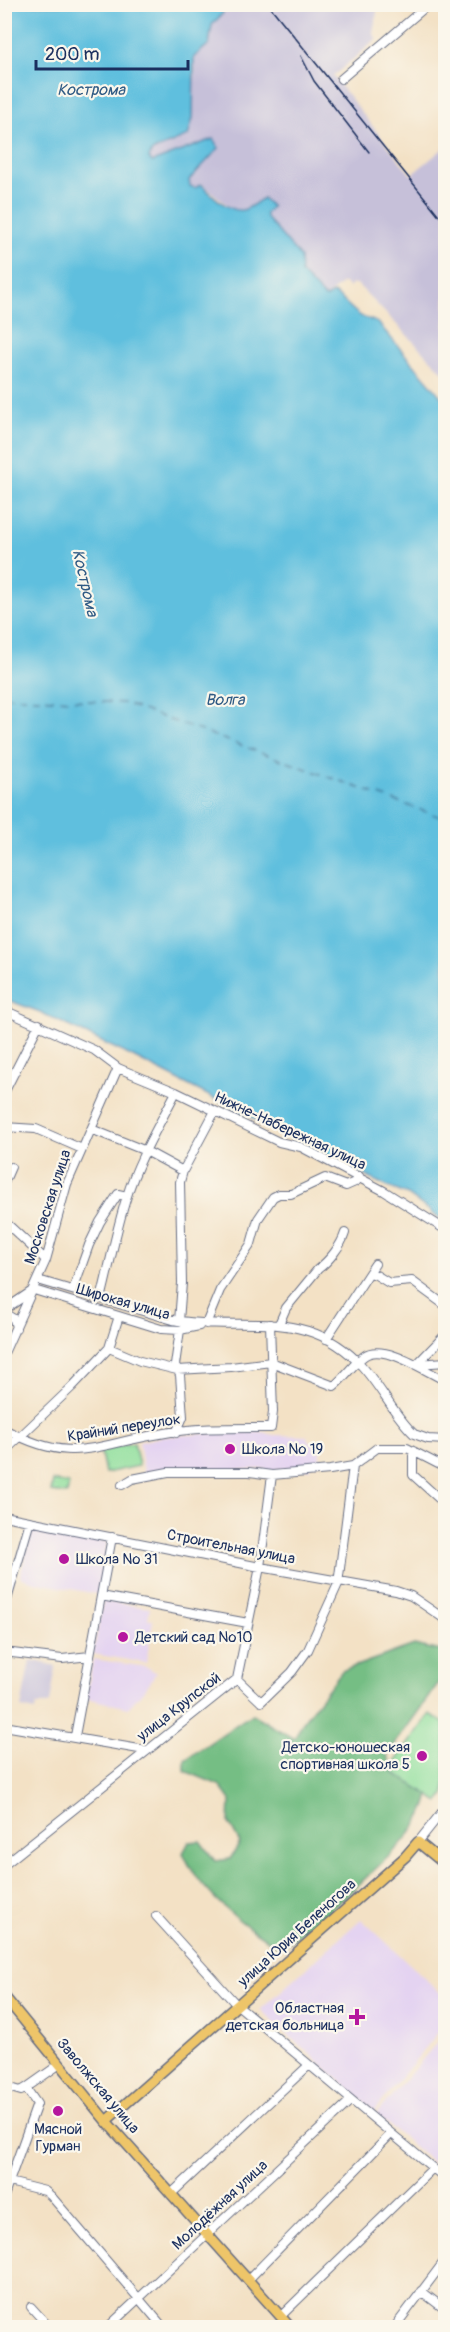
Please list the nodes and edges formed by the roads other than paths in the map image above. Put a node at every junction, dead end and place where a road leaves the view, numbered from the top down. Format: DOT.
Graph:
graph roads {
  1 [pos="429,4"];
  2 [pos="341,79"];
  3 [pos="4,1010"];
  4 [pos="39,1024"];
  5 [pos="118,1068"];
  6 [pos="176,1092"];
  7 [pos="4,1093"];
  8 [pos="215,1111"];
  9 [pos="4,1127"];
  10 [pos="91,1129"];
  11 [pos="82,1149"];
  12 [pos="146,1151"];
  13 [pos="11,1167"];
  14 [pos="183,1171"];
  15 [pos="359,1176"];
  16 [pos="4,1183"];
  17 [pos="127,1196"];
  18 [pos="4,1221"];
  19 [pos="446,1230"];
  20 [pos="345,1233"];
  21 [pos="46,1260"];
  22 [pos="375,1264"];
  23 [pos="369,1274"];
  24 [pos="38,1280"];
  25 [pos="34,1290"];
  26 [pos="72,1290"];
  27 [pos="101,1299"];
  28 [pos="446,1306"];
  29 [pos="4,1312"];
  30 [pos="118,1316"];
  31 [pos="206,1324"];
  32 [pos="275,1324"];
  33 [pos="180,1326"];
  34 [pos="16,1328"];
  35 [pos="446,1334"];
  36 [pos="326,1339"];
  37 [pos="109,1348"];
  38 [pos="4,1353"];
  39 [pos="271,1362"];
  40 [pos="358,1362"];
  41 [pos="446,1362"];
  42 [pos="417,1364"];
  43 [pos="177,1370"];
  44 [pos="446,1381"];
  45 [pos="4,1430"];
  46 [pos="176,1433"];
  47 [pos="414,1434"];
  48 [pos="19,1437"];
  49 [pos="446,1440"];
  50 [pos="410,1449"];
  51 [pos="5,1451"];
  52 [pos="353,1466"];
  53 [pos="446,1468"];
  54 [pos="272,1475"];
  55 [pos="122,1485"];
  56 [pos="446,1505"];
  57 [pos="4,1516"];
  58 [pos="30,1521"];
  59 [pos="112,1537"];
  60 [pos="260,1567"];
  61 [pos="339,1580"];
  62 [pos="101,1596"];
  63 [pos="4,1610"];
  64 [pos="446,1620"];
  65 [pos="248,1623"];
  66 [pos="4,1652"];
  67 [pos="90,1656"];
  68 [pos="237,1680"];
  69 [pos="4,1726"];
  70 [pos="75,1736"];
  71 [pos="145,1750"];
  72 [pos="446,1807"];
  73 [pos="418,1842"];
  74 [pos="446,1864"];
  75 [pos="4,1865"];
  76 [pos="156,1916"];
  77 [pos="4,1996"];
  78 [pos="238,2006"];
  79 [pos="60,2064"];
  80 [pos="308,2066"];
  81 [pos="4,2086"];
  82 [pos="26,2088"];
  83 [pos="350,2102"];
  84 [pos="106,2121"];
  85 [pos="391,2134"];
  86 [pos="433,2168"];
  87 [pos="446,2179"];
  88 [pos="6,2189"];
  89 [pos="171,2193"];
  90 [pos="207,2235"];
  91 [pos="446,2259"];
  92 [pos="248,2280"];
  93 [pos="421,2291"];
  94 [pos="139,2299"];
  95 [pos="31,2307"];
  96 [pos="446,2310"];
  97 [pos="281,2316"];
  98 [pos="50,2328"];
  99 [pos="107,2328"];
  100 [pos="164,2328"];
  101 [pos="291,2328"];
  102 [pos="393,2328"];
  1 -- 2 [label="street"];
  3 -- 4 [label="street, Нижне-Набережная улица"];
  4 -- 5 [label="street, Нижне-Набережная улица"];
  4 -- 7 [label="street"];
  5 -- 6 [label="street, Нижне-Набережная улица"];
  5 -- 10 [label="street, Московская улица"];
  6 -- 8 [label="street, Нижне-Набережная улица"];
  6 -- 12 [label="street"];
  8 -- 14 [label="street"];
  8 -- 15 [label="street, Нижне-Набережная улица"];
  9 -- 11 [label="street"];
  10 -- 11 [label="street, Московская улица"];
  10 -- 12 [label="street"];
  11 -- 21 [label="street, Московская улица"];
  12 -- 14 [label="street"];
  12 -- 17 [label="street"];
  13 -- 16 [label="street"];
  14 -- 33 [label="street"];
  15 -- 19 [label="street, Нижне-Набережная улица"];
  15 -- 31 [label="street"];
  17 -- 26 [label="street"];
  17 -- 27 [label="street"];
  18 -- 21 [label="street"];
  20 -- 32 [label="street"];
  21 -- 24 [label="street, Московская улица"];
  22 -- 23 [label="street"];
  23 -- 28 [label="street"];
  23 -- 36 [label="street"];
  24 -- 25 [label="street, Московская улица"];
  24 -- 26 [label="street, Широкая улица"];
  25 -- 29 [label="street"];
  25 -- 30 [label="street, Широкая улица"];
  25 -- 34 [label="street, Московская улица"];
  26 -- 27 [label="street, Широкая улица"];
  27 -- 33 [label="street, Широкая улица"];
  29 -- 34 [label="street"];
  30 -- 33 [label="street, Широкая улица"];
  30 -- 37 [label="street"];
  31 -- 32 [label="street, Широкая улица"];
  31 -- 33 [label="street, Широкая улица"];
  32 -- 36 [label="street, Широкая улица"];
  32 -- 39 [label="street"];
  33 -- 43 [label="street"];
  34 -- 38 [label="street, Московская улица"];
  35 -- 42 [label="street"];
  36 -- 40 [label="street, Широкая улица"];
  37 -- 43 [label="street"];
  37 -- 48 [label="street"];
  39 -- 40 [label="street"];
  39 -- 43 [label="street"];
  39 -- 46 [label="street, Крайний переулок"];
  40 -- 42 [label="street"];
  40 -- 47 [label="street, Широкая улица"];
  41 -- 42 [label="street"];
  42 -- 44 [label="street"];
  43 -- 46 [label="street"];
  45 -- 48 [label="street, Крайний переулок"];
  46 -- 48 [label="street, Крайний переулок"];
  47 -- 49 [label="street"];
  47 -- 50 [label="street"];
  48 -- 51 [label="street"];
  50 -- 52 [label="street"];
  50 -- 53 [label="street"];
  50 -- 56 [label="street"];
  52 -- 54 [label="street"];
  52 -- 61 [label="street"];
  54 -- 55 [label="street"];
  54 -- 60 [label="street, улица Крупской"];
  57 -- 58 [label="street, Строительная улица"];
  58 -- 59 [label="street, Строительная улица"];
  58 -- 63 [label="street"];
  59 -- 60 [label="street, Строительная улица"];
  59 -- 62 [label="street"];
  60 -- 61 [label="street, Строительная улица"];
  60 -- 65 [label="street, улица Крупской"];
  61 -- 64 [label="street, Строительная улица"];
  61 -- 68 [label="street"];
  62 -- 65 [label="street"];
  62 -- 67 [label="street"];
  65 -- 68 [label="street, улица Крупской"];
  66 -- 67 [label="street"];
  67 -- 70 [label="street"];
  68 -- 71 [label="street, улица Крупской"];
  69 -- 70 [label="street"];
  70 -- 71 [label="street"];
  71 -- 75 [label="street, улица Крупской"];
  72 -- 73 [label="street, улица Юрия Беленогова"];
  73 -- 74 [label="main road"];
  73 -- 78 [label="main road, улица Юрия Беленогова"];
  76 -- 78 [label="street"];
  77 -- 79 [label="main road, Заволжская улица"];
  78 -- 80 [label="street"];
  78 -- 84 [label="main road, улица Юрия Беленогова"];
  79 -- 82 [label="street"];
  79 -- 84 [label="main road, Заволжская улица"];
  80 -- 83 [label="street"];
  80 -- 89 [label="street"];
  81 -- 82 [label="street"];
  82 -- 88 [label="street"];
  83 -- 85 [label="street"];
  83 -- 90 [label="street, Молодёжная улица"];
  84 -- 89 [label="main road, Заволжская улица"];
  85 -- 86 [label="street"];
  85 -- 92 [label="street"];
  86 -- 87 [label="street"];
  86 -- 97 [label="street"];
  88 -- 94 [label="street"];
  89 -- 90 [label="main road, Заволжская улица"];
  90 -- 92 [label="main road, Заволжская улица"];
  90 -- 94 [label="street, Молодёжная улица"];
  91 -- 93 [label="street"];
  92 -- 97 [label="main road, Заволжская улица"];
  93 -- 96 [label="street"];
  93 -- 102 [label="street"];
  94 -- 99 [label="street, Молодёжная улица"];
  94 -- 100 [label="street"];
  95 -- 98 [label="street"];
  97 -- 101 [label="main road, Заволжская улица"];
}
